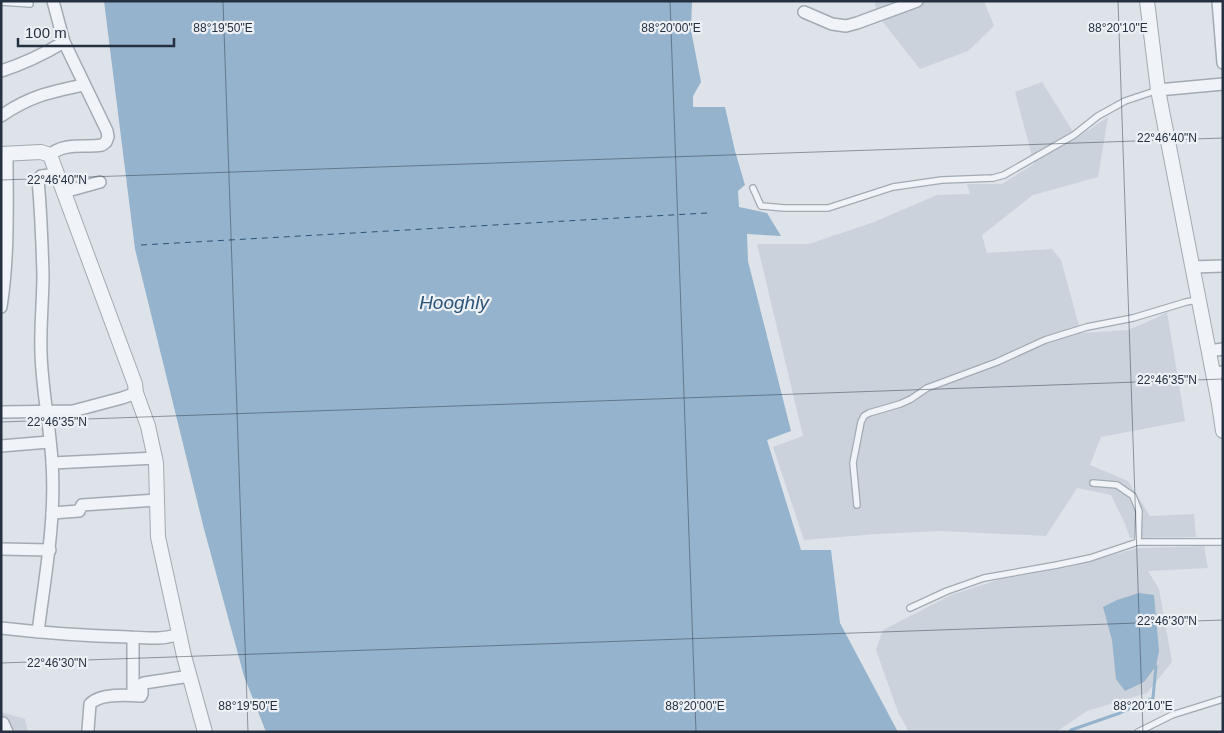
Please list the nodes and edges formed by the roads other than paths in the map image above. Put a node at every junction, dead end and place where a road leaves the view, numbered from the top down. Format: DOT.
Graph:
graph roads {
  1 [pos="53,1"];
  2 [pos="918,1"];
  3 [pos="1147,1"];
  4 [pos="1218,1"];
  5 [pos="1,2"];
  6 [pos="30,4"];
  7 [pos="804,12"];
  8 [pos="64,42"];
  9 [pos="1223,63"];
  10 [pos="1,71"];
  11 [pos="1223,84"];
  12 [pos="84,85"];
  13 [pos="1158,90"];
  14 [pos="1,116"];
  15 [pos="4,154"];
  16 [pos="50,155"];
  17 [pos="57,174"];
  18 [pos="100,182"];
  19 [pos="753,188"];
  20 [pos="64,192"];
  21 [pos="1223,266"];
  22 [pos="1192,267"];
  23 [pos="1198,300"];
  24 [pos="1,307"];
  25 [pos="1223,350"];
  26 [pos="1208,352"];
  27 [pos="1218,372"];
  28 [pos="136,393"];
  29 [pos="1220,399"];
  30 [pos="1,412"];
  31 [pos="47,412"];
  32 [pos="1223,431"];
  33 [pos="49,442"];
  34 [pos="1,446"];
  35 [pos="156,458"];
  36 [pos="52,463"];
  37 [pos="1093,483"];
  38 [pos="157,500"];
  39 [pos="856,505"];
  40 [pos="52,513"];
  41 [pos="1138,542"];
  42 [pos="1223,542"];
  43 [pos="1,549"];
  44 [pos="50,550"];
  45 [pos="910,608"];
  46 [pos="1,628"];
  47 [pos="38,632"];
  48 [pos="179,634"];
  49 [pos="133,638"];
  50 [pos="190,676"];
  51 [pos="132,695"];
  52 [pos="1223,699"];
  53 [pos="88,730"];
  54 [pos="205,732"];
  55 [pos="1138,732"];
  1 -- 8 [label="street"];
  2 -- 7 [label="street"];
  3 -- 13 [label="street"];
  4 -- 9 [label="street"];
  5 -- 6 [label="lane"];
  8 -- 10 [label="street"];
  8 -- 12 [label="street"];
  11 -- 13 [label="street"];
  12 -- 14 [label="street"];
  12 -- 16 [label="street"];
  13 -- 19 [label="lane"];
  13 -- 22 [label="street"];
  15 -- 16 [label="street"];
  15 -- 24 [label="street"];
  16 -- 17 [label="street"];
  17 -- 20 [label="street"];
  17 -- 31 [label="street"];
  18 -- 20 [label="street"];
  20 -- 28 [label="street"];
  21 -- 22 [label="street"];
  22 -- 23 [label="street"];
  23 -- 26 [label="street"];
  23 -- 39 [label="lane"];
  25 -- 26 [label="street"];
  26 -- 27 [label="street"];
  27 -- 29 [label="street"];
  28 -- 31 [label="street"];
  28 -- 35 [label="street"];
  29 -- 32 [label="street"];
  30 -- 31 [label="street"];
  31 -- 33 [label="street"];
  33 -- 34 [label="street"];
  33 -- 36 [label="street"];
  35 -- 36 [label="street"];
  35 -- 38 [label="street"];
  36 -- 40 [label="street"];
  37 -- 41 [label="lane"];
  38 -- 40 [label="street"];
  38 -- 48 [label="street"];
  40 -- 44 [label="street"];
  41 -- 42 [label="lane"];
  41 -- 45 [label="lane"];
  43 -- 44 [label="street"];
  44 -- 47 [label="street"];
  46 -- 47 [label="street"];
  47 -- 49 [label="street"];
  48 -- 49 [label="street"];
  48 -- 50 [label="street"];
  49 -- 51 [label="street"];
  50 -- 51 [label="street"];
  50 -- 54 [label="street"];
  51 -- 53 [label="street"];
  52 -- 55 [label="lane"];
}
